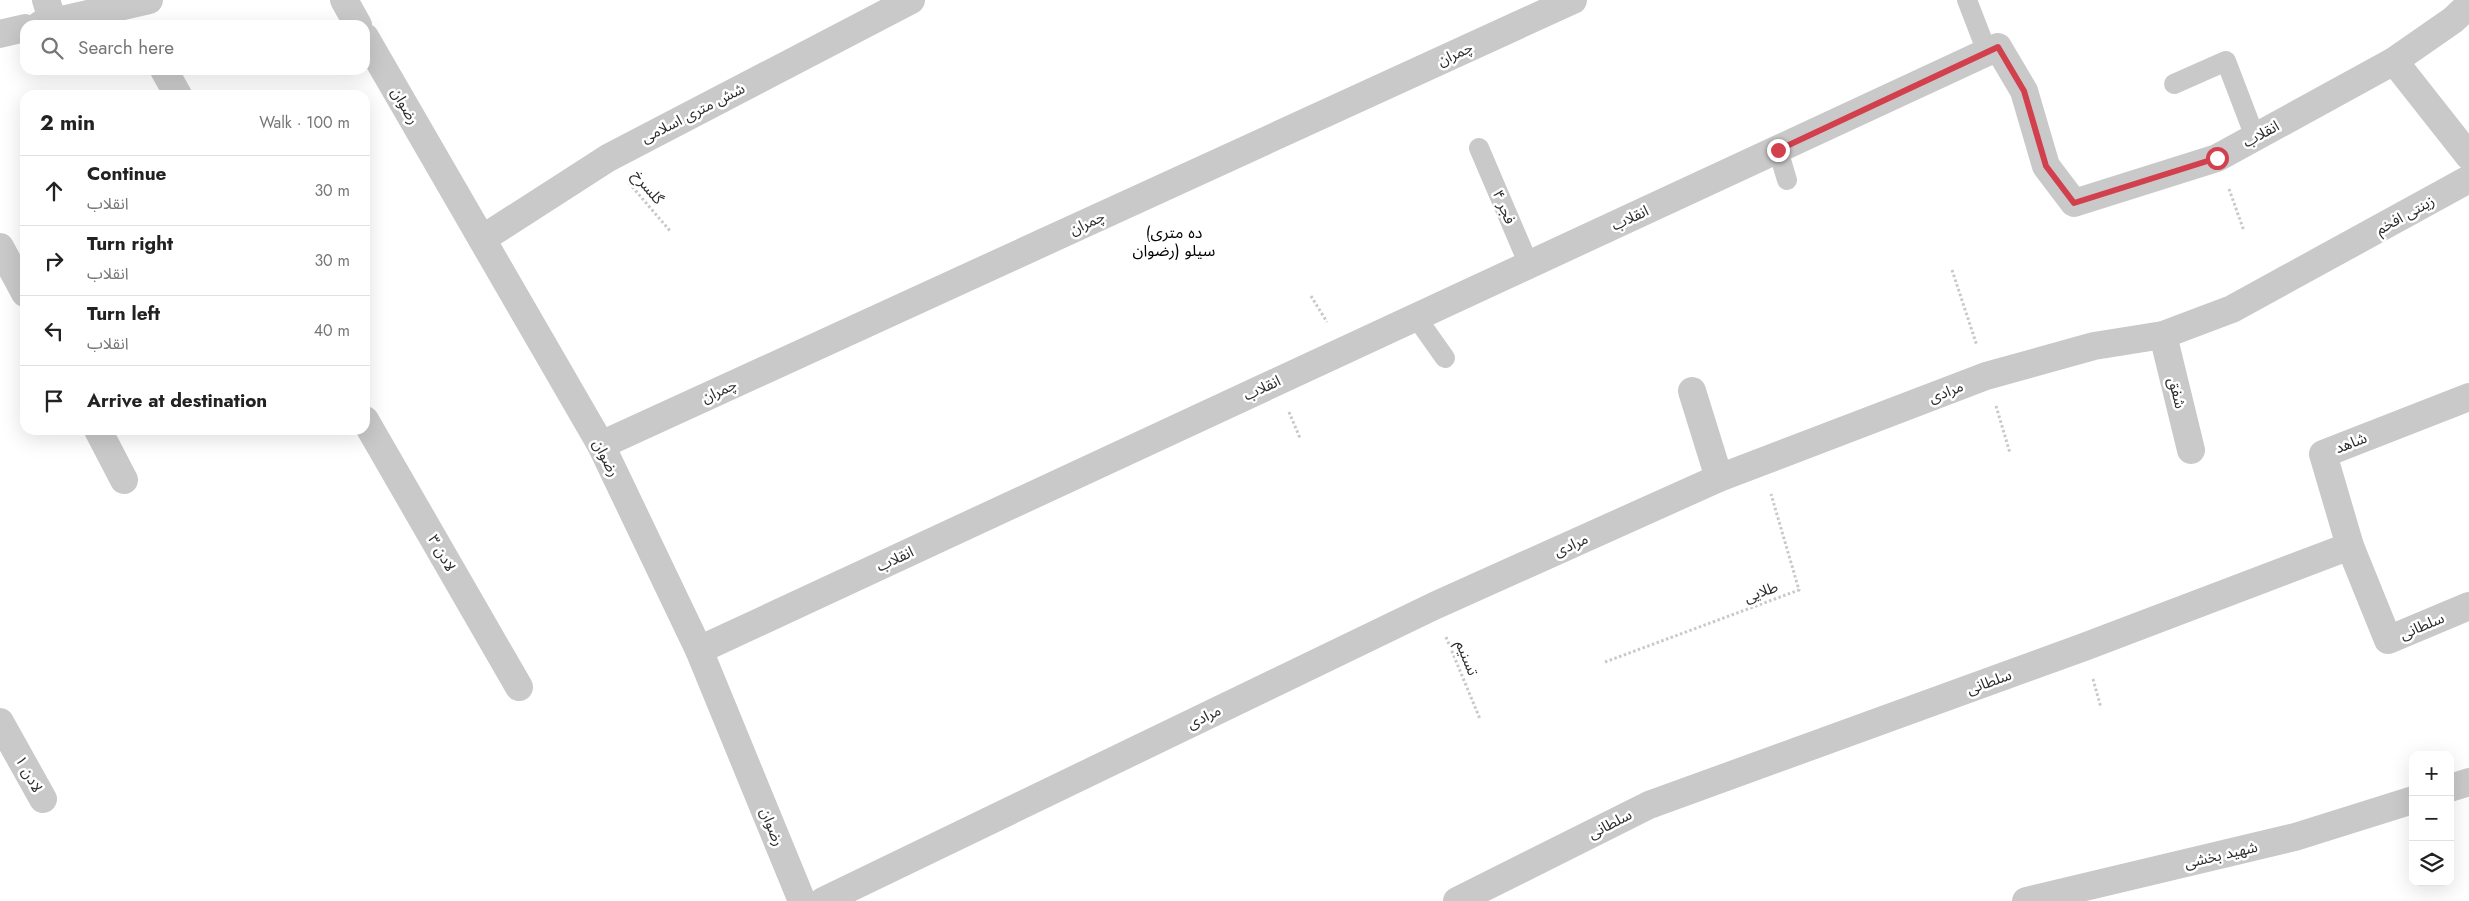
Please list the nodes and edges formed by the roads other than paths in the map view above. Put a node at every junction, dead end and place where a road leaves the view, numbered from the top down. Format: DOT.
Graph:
graph roads {
  1 [pos="344,0"];
  2 [pos="911,0"];
  3 [pos="1573,0"];
  4 [pos="1967,0"];
  5 [pos="2454,8"];
  6 [pos="138,10"];
  7 [pos="46,16"];
  8 [pos="355,20"];
  9 [pos="20,29"];
  10 [pos="0,34"];
  11 [pos="370,46"];
  12 [pos="1987,52"];
  13 [pos="2394,61"];
  14 [pos="167,75"];
  15 [pos="2174,84"];
  16 [pos="175,90"];
  17 [pos="2255,137"];
  18 [pos="1479,148"];
  19 [pos="1778,150"];
  20 [pos="2469,156"];
  21 [pos="2469,179"];
  22 [pos="1787,180"];
  23 [pos="482,239"];
  24 [pos="0,247"];
  25 [pos="2341,251"];
  26 [pos="1529,265"];
  27 [pos="20,285"];
  28 [pos="1416,317"];
  29 [pos="2163,335"];
  30 [pos="1445,358"];
  31 [pos="1692,391"];
  32 [pos="2469,397"];
  33 [pos="370,429"];
  34 [pos="101,435"];
  35 [pos="601,445"];
  36 [pos="2191,450"];
  37 [pos="1719,478"];
  38 [pos="124,480"];
  39 [pos="2350,546"];
  40 [pos="2469,606"];
  41 [pos="699,650"];
  42 [pos="519,687"];
  43 [pos="0,722"];
  44 [pos="2469,782"];
  45 [pos="2454,787"];
  46 [pos="43,799"];
  47 [pos="2409,801"];
  48 [pos="802,901"];
  49 [pos="823,901"];
  50 [pos="1458,901"];
  51 [pos="2026,901"];
  1 -- 8 [label="street"];
  2 -- 23 [label="street, شش متری اسلامی"];
  3 -- 35 [label="street, چمران"];
  4 -- 12 [label="lane"];
  5 -- 13 [label="street, انقلاب"];
  6 -- 7 [label="street"];
  9 -- 10 [label="street"];
  11 -- 23 [label="street, رضوان"];
  12 -- 17 [label="street, انقلاب"];
  12 -- 19 [label="street, انقلاب"];
  13 -- 17 [label="street, انقلاب"];
  13 -- 20 [label="street"];
  14 -- 16 [label="street"];
  15 -- 17 [label="lane"];
  18 -- 26 [label="lane, فجر ۴"];
  19 -- 22 [label="lane"];
  19 -- 26 [label="street, انقلاب"];
  21 -- 25 [label="street, زینتی افخم"];
  23 -- 35 [label="street, رضوان"];
  24 -- 27 [label="street"];
  25 -- 29 [label="street, مرادی"];
  26 -- 28 [label="street, انقلاب"];
  28 -- 30 [label="lane"];
  28 -- 41 [label="street, انقلاب"];
  29 -- 36 [label="street, شفق"];
  29 -- 37 [label="street, مرادی"];
  31 -- 37 [label="street"];
  32 -- 39 [label="street, شاهد"];
  33 -- 42 [label="street, لادن ۳"];
  34 -- 38 [label="street"];
  35 -- 41 [label="street, رضوان"];
  37 -- 49 [label="street, مرادی"];
  39 -- 40 [label="street, سلطانی"];
  39 -- 50 [label="street, سلطانی"];
  41 -- 48 [label="street, رضوان"];
  43 -- 46 [label="street, لادن ۱"];
  44 -- 45 [label="street"];
  47 -- 51 [label="street, شهید بخشی"];
}
